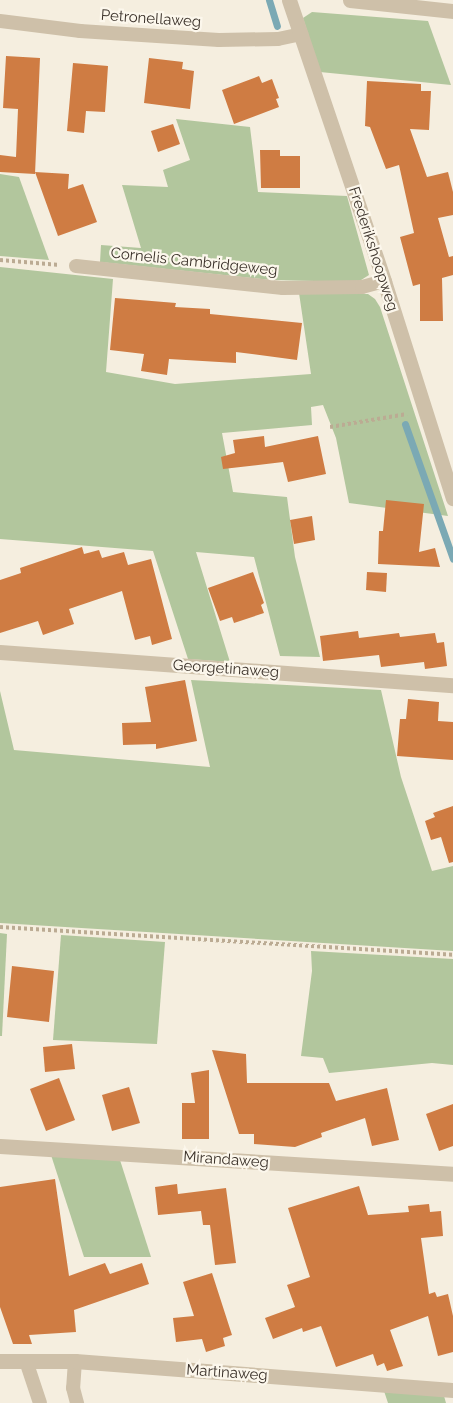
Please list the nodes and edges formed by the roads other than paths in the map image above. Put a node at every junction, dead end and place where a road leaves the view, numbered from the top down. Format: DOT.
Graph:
graph roads {
  1 [pos="289,0"];
  2 [pos="350,0"];
  3 [pos="453,11"];
  4 [pos="0,21"];
  5 [pos="301,34"];
  6 [pos="76,266"];
  7 [pos="384,281"];
  8 [pos="453,498"];
  9 [pos="0,652"];
  10 [pos="453,685"];
  11 [pos="0,1146"];
  12 [pos="453,1174"];
  13 [pos="0,1361"];
  14 [pos="75,1361"];
  15 [pos="27,1362"];
  16 [pos="453,1390"];
  17 [pos="40,1403"];
  18 [pos="77,1403"];
  1 -- 5 [label="street, Frederikshoopweg"];
  2 -- 3 [label="street"];
  4 -- 5 [label="lane, Petronellaweg"];
  5 -- 7 [label="street, Frederikshoopweg"];
  6 -- 7 [label="lane, Cornelis Cambridgeweg"];
  7 -- 8 [label="street, Frederikshoopweg"];
  9 -- 10 [label="street, Georgetinaweg"];
  11 -- 12 [label="street, Mirandaweg"];
  13 -- 15 [label="street, Martinaweg"];
  14 -- 15 [label="street, Martinaweg"];
  14 -- 16 [label="street, Martinaweg"];
  14 -- 18 [label="lane"];
  15 -- 17 [label="lane"];
}
